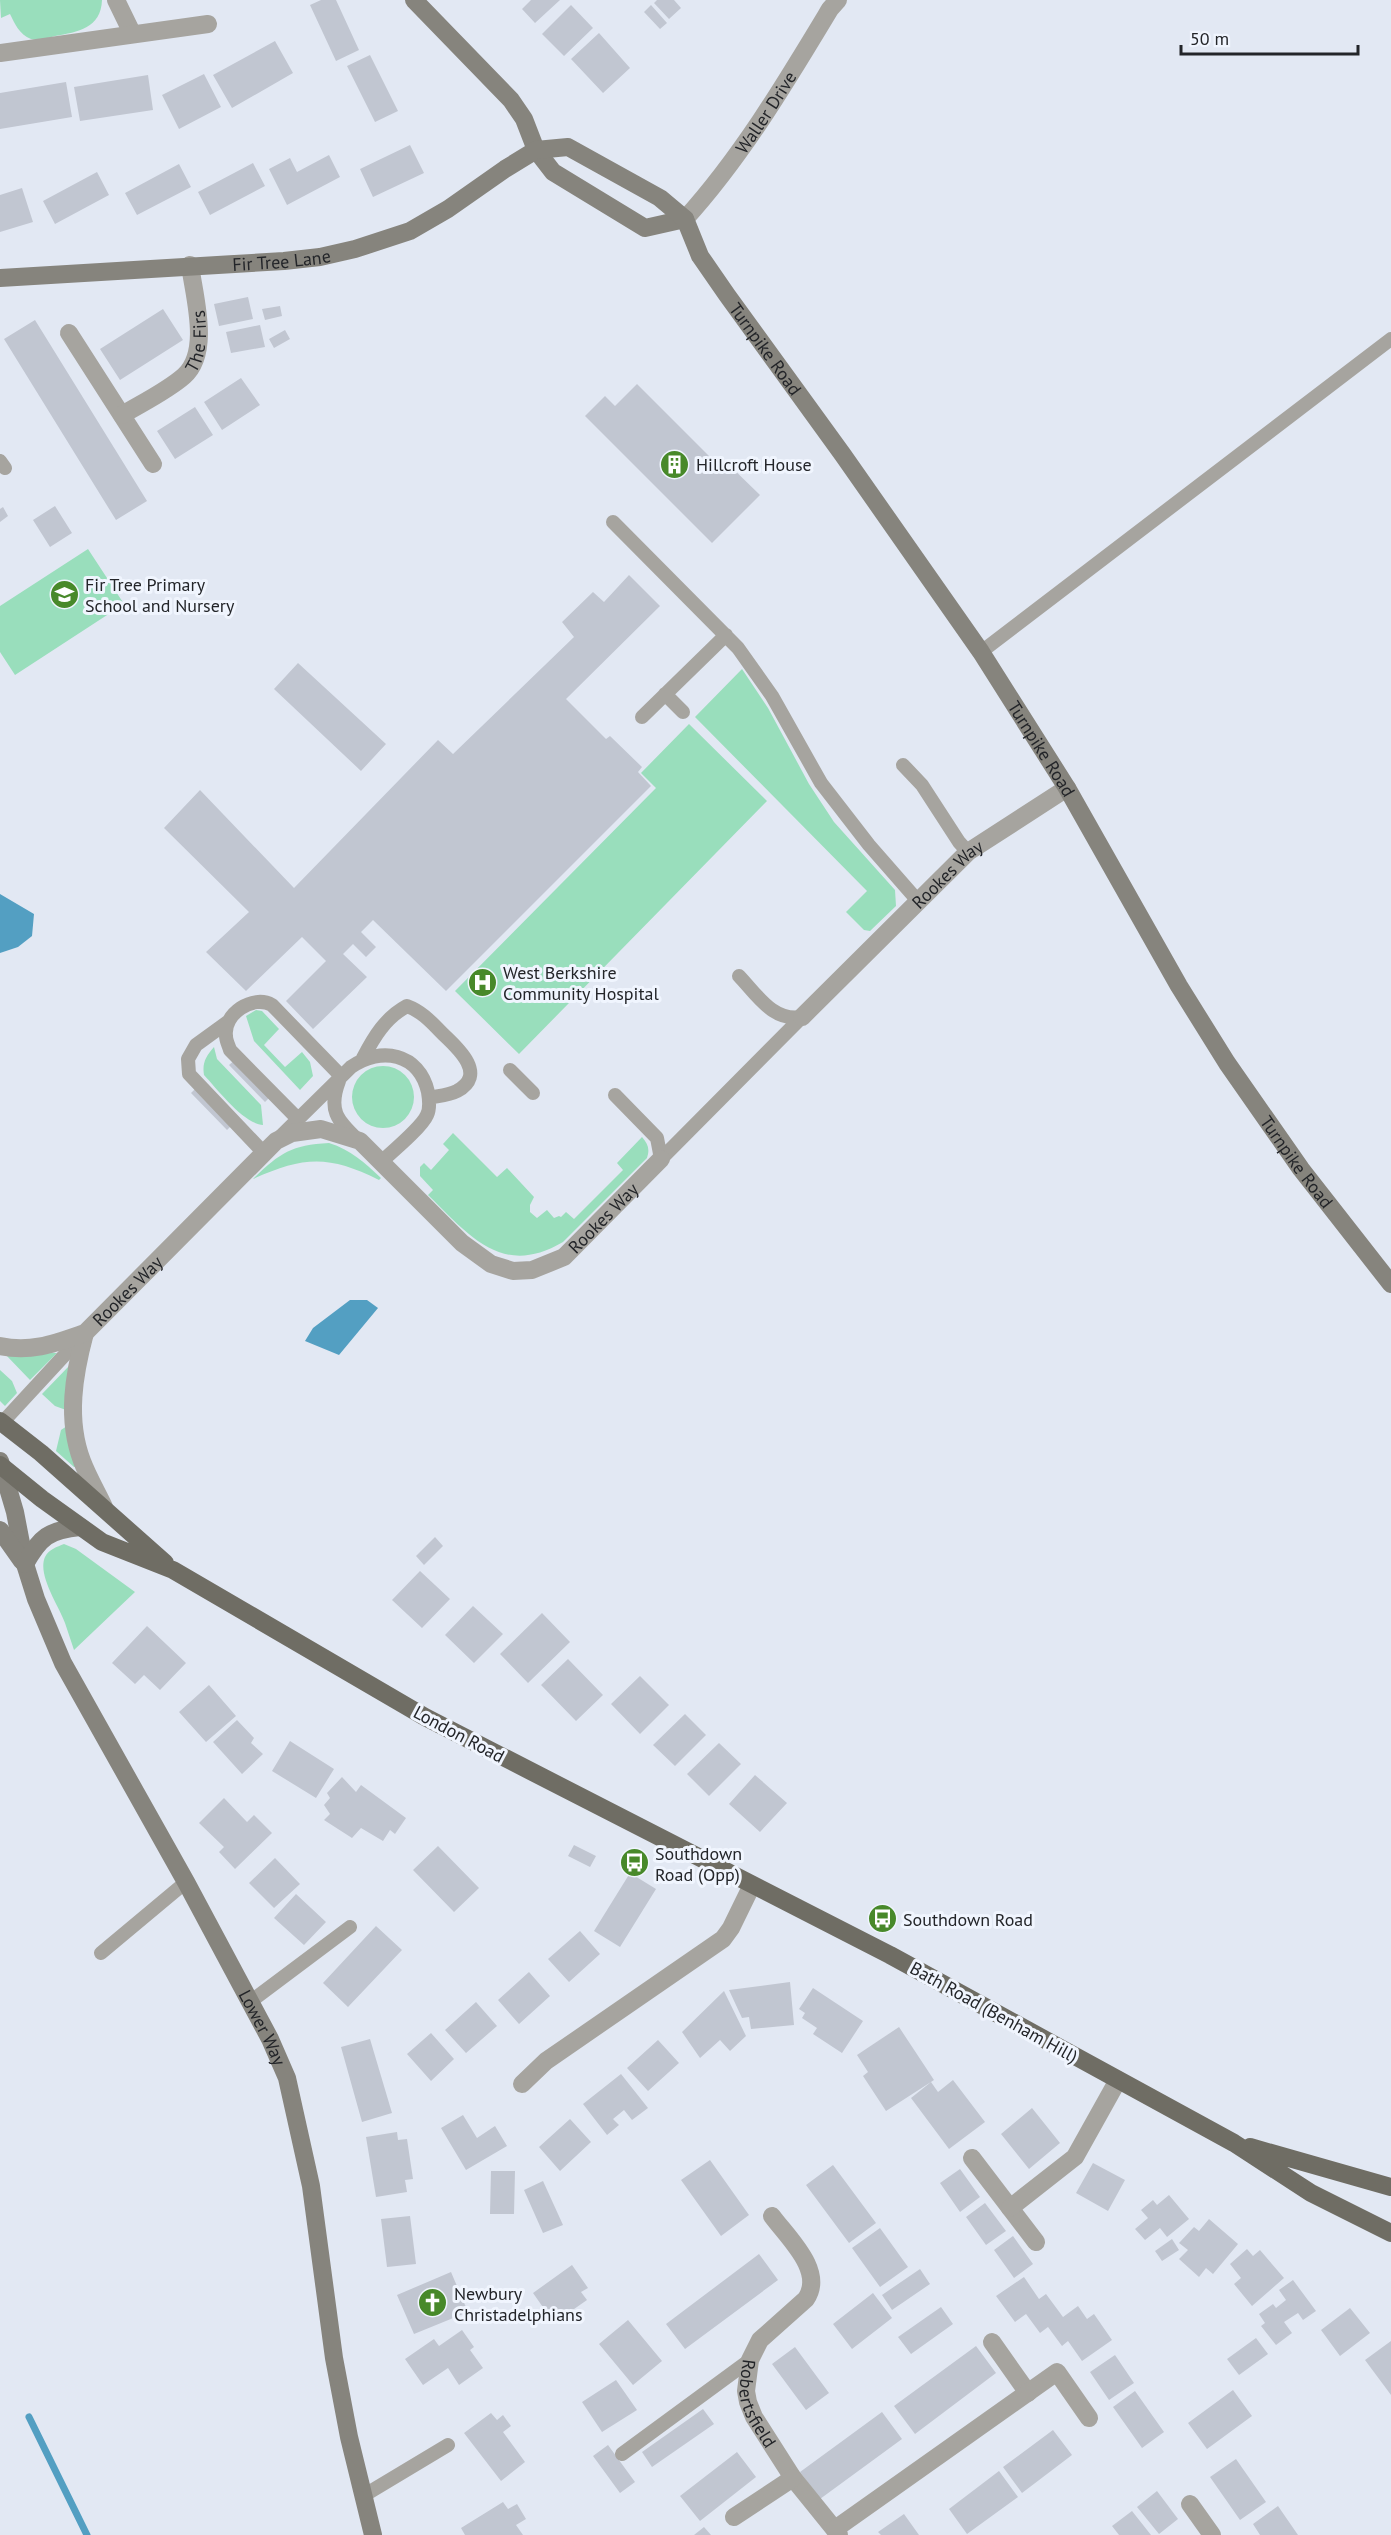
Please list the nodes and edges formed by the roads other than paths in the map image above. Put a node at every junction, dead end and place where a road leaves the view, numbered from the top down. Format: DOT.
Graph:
graph roads {
  1 [pos="116,0"];
  2 [pos="414,0"];
  3 [pos="838,0"];
  4 [pos="208,24"];
  5 [pos="132,33"];
  6 [pos="0,53"];
  7 [pos="536,150"];
  8 [pos="685,219"];
  9 [pos="190,265"];
  10 [pos="0,278"];
  11 [pos="69,333"];
  12 [pos="1391,339"];
  13 [pos="122,415"];
  14 [pos="153,464"];
  15 [pos="614,522"];
  16 [pos="726,634"];
  17 [pos="981,652"];
  18 [pos="665,694"];
  19 [pos="683,712"];
  20 [pos="642,717"];
  21 [pos="903,765"];
  22 [pos="1067,788"];
  23 [pos="968,852"];
  24 [pos="918,900"];
  25 [pos="739,976"];
  26 [pos="802,1017"];
  27 [pos="229,1020"];
  28 [pos="363,1058"];
  29 [pos="510,1070"];
  30 [pos="341,1076"];
  31 [pos="533,1093"];
  32 [pos="615,1095"];
  33 [pos="429,1098"];
  34 [pos="298,1119"];
  35 [pos="360,1141"];
  36 [pos="270,1147"];
  37 [pos="661,1159"];
  38 [pos="381,1162"];
  39 [pos="1391,1284"];
  40 [pos="85,1333"];
  41 [pos="0,1346"];
  42 [pos="1,1423"];
  43 [pos="1,1465"];
  44 [pos="104,1507"];
  45 [pos="80,1527"];
  46 [pos="0,1530"];
  47 [pos="25,1564"];
  48 [pos="173,1570"];
  49 [pos="186,1882"];
  50 [pos="752,1885"];
  51 [pos="350,1927"];
  52 [pos="101,1953"];
  53 [pos="250,2002"];
  54 [pos="1118,2080"];
  55 [pos="522,2084"];
  56 [pos="1234,2143"];
  57 [pos="972,2158"];
  58 [pos="1391,2187"];
  59 [pos="1010,2208"];
  60 [pos="772,2216"];
  61 [pos="1391,2233"];
  62 [pos="1036,2242"];
  63 [pos="992,2342"];
  64 [pos="750,2360"];
  65 [pos="1028,2393"];
  66 [pos="1089,2418"];
  67 [pos="448,2445"];
  68 [pos="622,2454"];
  69 [pos="793,2478"];
  70 [pos="363,2496"];
  71 [pos="1190,2504"];
  72 [pos="734,2517"];
  73 [pos="837,2532"];
  74 [pos="373,2535"];
  75 [pos="1212,2535"];
  1 -- 5 [label="street"];
  2 -- 7 [label="street"];
  3 -- 8 [label="street, Waller Drive"];
  4 -- 5 [label="street"];
  5 -- 6 [label="street"];
  7 -- 8 [label="street, Turnpike Road"];
  7 -- 8 [label="street"];
  7 -- 9 [label="street, Fir Tree Lane"];
  8 -- 17 [label="street, Turnpike Road"];
  9 -- 10 [label="street, Fir Tree Lane"];
  9 -- 13 [label="street, The Firs"];
  11 -- 13 [label="street"];
  12 -- 17 [label="lane"];
  13 -- 14 [label="street"];
  15 -- 16 [label="lane"];
  16 -- 18 [label="lane"];
  16 -- 24 [label="lane"];
  17 -- 22 [label="street, Turnpike Road"];
  18 -- 19 [label="lane"];
  18 -- 20 [label="lane"];
  21 -- 23 [label="lane"];
  22 -- 23 [label="street, Rookes Way"];
  22 -- 39 [label="street, Turnpike Road"];
  23 -- 24 [label="street, Rookes Way"];
  24 -- 26 [label="street, Rookes Way"];
  25 -- 26 [label="lane"];
  26 -- 37 [label="lane, Rookes Way"];
  27 -- 30 [label="lane"];
  27 -- 34 [label="lane"];
  27 -- 36 [label="lane"];
  28 -- 30 [label="lane"];
  28 -- 33 [label="lane"];
  28 -- 33 [label="lane"];
  29 -- 31 [label="lane"];
  30 -- 34 [label="lane"];
  30 -- 35 [label="lane"];
  32 -- 37 [label="lane"];
  33 -- 38 [label="lane"];
  34 -- 36 [label="lane"];
  35 -- 36 [label="street, Rookes Way"];
  35 -- 38 [label="street, Rookes Way"];
  36 -- 40 [label="street, Rookes Way"];
  37 -- 38 [label="street, Rookes Way"];
  40 -- 41 [label="street, Rookes Way"];
  40 -- 42 [label="lane, Rookes Way"];
  40 -- 44 [label="street, Rookes Way"];
  42 -- 44 [label="main road, London Road"];
  43 -- 45 [label="main road, London Road"];
  43 -- 47 [label="street, Lower Way"];
  44 -- 48 [label="main road, London Road"];
  45 -- 47 [label="street"];
  45 -- 48 [label="main road, London Road"];
  46 -- 47 [label="street, Lower Way"];
  47 -- 49 [label="street, Lower Way"];
  48 -- 50 [label="main road, London Road"];
  49 -- 52 [label="lane"];
  49 -- 53 [label="street, Lower Way"];
  50 -- 54 [label="main road, Bath Road (Benham Hill)"];
  50 -- 55 [label="street"];
  51 -- 53 [label="lane"];
  53 -- 70 [label="street, Lower Way"];
  54 -- 56 [label="main road, Bath Road (Benham Hill)"];
  54 -- 59 [label="street"];
  56 -- 58 [label="main road, Bath Road (Benham Hill)"];
  56 -- 61 [label="main road, Bath Road (Benham Hill)"];
  57 -- 59 [label="street"];
  59 -- 62 [label="street"];
  60 -- 64 [label="street, Robertsfield"];
  63 -- 65 [label="street"];
  64 -- 68 [label="lane"];
  64 -- 69 [label="street, Robertsfield"];
  65 -- 66 [label="street, Robertsfield"];
  65 -- 73 [label="street, Robertsfield"];
  67 -- 70 [label="lane"];
  69 -- 72 [label="street"];
  69 -- 73 [label="street, Robertsfield"];
  70 -- 74 [label="street, Lower Way"];
  71 -- 75 [label="street"];
}
